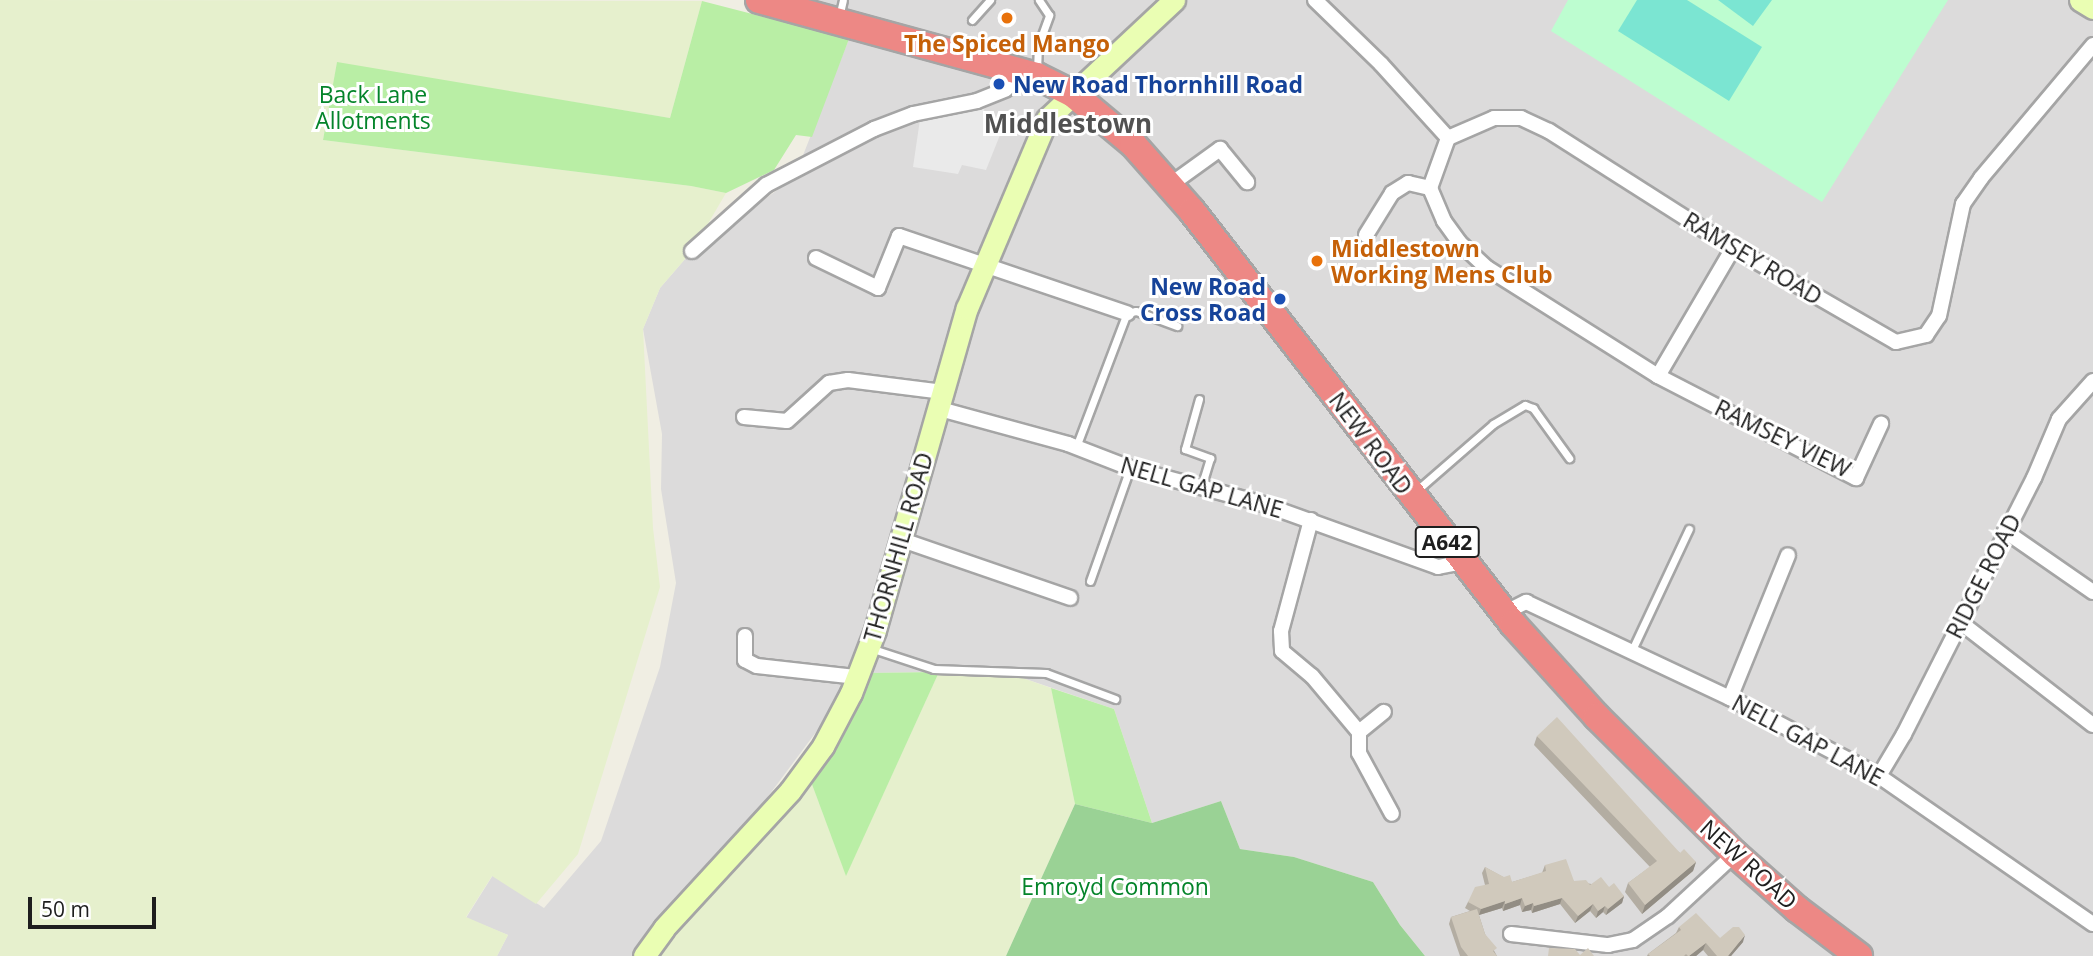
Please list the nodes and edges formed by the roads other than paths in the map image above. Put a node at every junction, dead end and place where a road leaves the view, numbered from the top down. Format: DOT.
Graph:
graph roads {
  1 [pos="759,0"];
  2 [pos="990,0"];
  3 [pos="1039,0"];
  4 [pos="1174,0"];
  5 [pos="1315,0"];
  6 [pos="2080,0"];
  7 [pos="2093,8"];
  8 [pos="840,10"];
  9 [pos="972,20"];
  10 [pos="2093,45"];
  11 [pos="1029,73"];
  12 [pos="1073,94"];
  13 [pos="1448,138"];
  14 [pos="1247,182"];
  15 [pos="1170,185"];
  16 [pos="1430,188"];
  17 [pos="1366,235"];
  18 [pos="1733,248"];
  19 [pos="692,251"];
  20 [pos="816,257"];
  21 [pos="985,264"];
  22 [pos="1127,313"];
  23 [pos="1177,326"];
  24 [pos="1658,376"];
  25 [pos="2093,381"];
  26 [pos="1199,399"];
  27 [pos="942,400"];
  28 [pos="744,417"];
  29 [pos="1881,424"];
  30 [pos="1076,447"];
  31 [pos="1569,458"];
  32 [pos="1130,468"];
  33 [pos="1200,487"];
  34 [pos="1412,495"];
  35 [pos="1311,520"];
  36 [pos="1689,529"];
  37 [pos="2005,531"];
  38 [pos="899,539"];
  39 [pos="1788,555"];
  40 [pos="1463,562"];
  41 [pos="1090,581"];
  42 [pos="2093,592"];
  43 [pos="1070,598"];
  44 [pos="1504,613"];
  45 [pos="1960,622"];
  46 [pos="745,636"];
  47 [pos="869,648"];
  48 [pos="1630,653"];
  49 [pos="857,677"];
  50 [pos="1730,698"];
  51 [pos="1115,699"];
  52 [pos="1384,712"];
  53 [pos="2093,725"];
  54 [pos="1359,732"];
  55 [pos="1879,776"];
  56 [pos="1392,814"];
  57 [pos="1735,854"];
  58 [pos="2093,924"];
  59 [pos="1511,933"];
  60 [pos="644,956"];
  61 [pos="1859,956"];
  1 -- 8 [label="highway, NEW ROAD / A642"];
  2 -- 9 [label="lane"];
  3 -- 11 [label="lane"];
  4 -- 12 [label="street, THORNHILL ROAD"];
  5 -- 13 [label="street"];
  6 -- 7 [label="street"];
  8 -- 11 [label="highway, NEW ROAD / A642"];
  10 -- 18 [label="street, RAMSEY ROAD"];
  11 -- 12 [label="highway, NEW ROAD / A642"];
  11 -- 19 [label="street"];
  12 -- 15 [label="highway, NEW ROAD / A642"];
  12 -- 21 [label="street, THORNHILL ROAD"];
  13 -- 16 [label="street"];
  13 -- 18 [label="street, RAMSEY ROAD"];
  14 -- 15 [label="street"];
  15 -- 34 [label="highway, NEW ROAD / A642"];
  16 -- 17 [label="street"];
  16 -- 24 [label="street"];
  18 -- 24 [label="street"];
  20 -- 21 [label="street"];
  21 -- 22 [label="street"];
  21 -- 27 [label="street, THORNHILL ROAD"];
  22 -- 23 [label="lane"];
  22 -- 30 [label="lane"];
  24 -- 29 [label="street, RAMSEY VIEW"];
  25 -- 37 [label="street, RIDGE ROAD"];
  26 -- 33 [label="lane"];
  27 -- 28 [label="street, NELL GAP LANE"];
  27 -- 30 [label="street, NELL GAP LANE"];
  27 -- 38 [label="street, THORNHILL ROAD"];
  30 -- 32 [label="street, NELL GAP LANE"];
  31 -- 34 [label="lane"];
  32 -- 33 [label="street, NELL GAP LANE"];
  32 -- 41 [label="lane"];
  33 -- 35 [label="street, NELL GAP LANE"];
  34 -- 40 [label="highway, NEW ROAD / A642"];
  35 -- 40 [label="street, NELL GAP LANE"];
  35 -- 54 [label="street"];
  36 -- 48 [label="lane"];
  37 -- 42 [label="street"];
  37 -- 45 [label="street, RIDGE ROAD"];
  38 -- 43 [label="street"];
  38 -- 47 [label="street, THORNHILL ROAD"];
  39 -- 50 [label="street"];
  40 -- 44 [label="highway, NEW ROAD / A642"];
  44 -- 48 [label="street, NELL GAP LANE"];
  44 -- 57 [label="highway, NEW ROAD / A642"];
  45 -- 53 [label="street"];
  45 -- 55 [label="street, RIDGE ROAD"];
  46 -- 49 [label="street"];
  47 -- 49 [label="street, THORNHILL ROAD"];
  47 -- 51 [label="lane"];
  48 -- 50 [label="street, NELL GAP LANE"];
  49 -- 60 [label="street, THORNHILL ROAD"];
  50 -- 55 [label="street, NELL GAP LANE"];
  52 -- 54 [label="street"];
  54 -- 56 [label="street"];
  55 -- 58 [label="street, NELL GAP LANE"];
  57 -- 59 [label="street"];
  57 -- 61 [label="highway, NEW ROAD / A642"];
}
